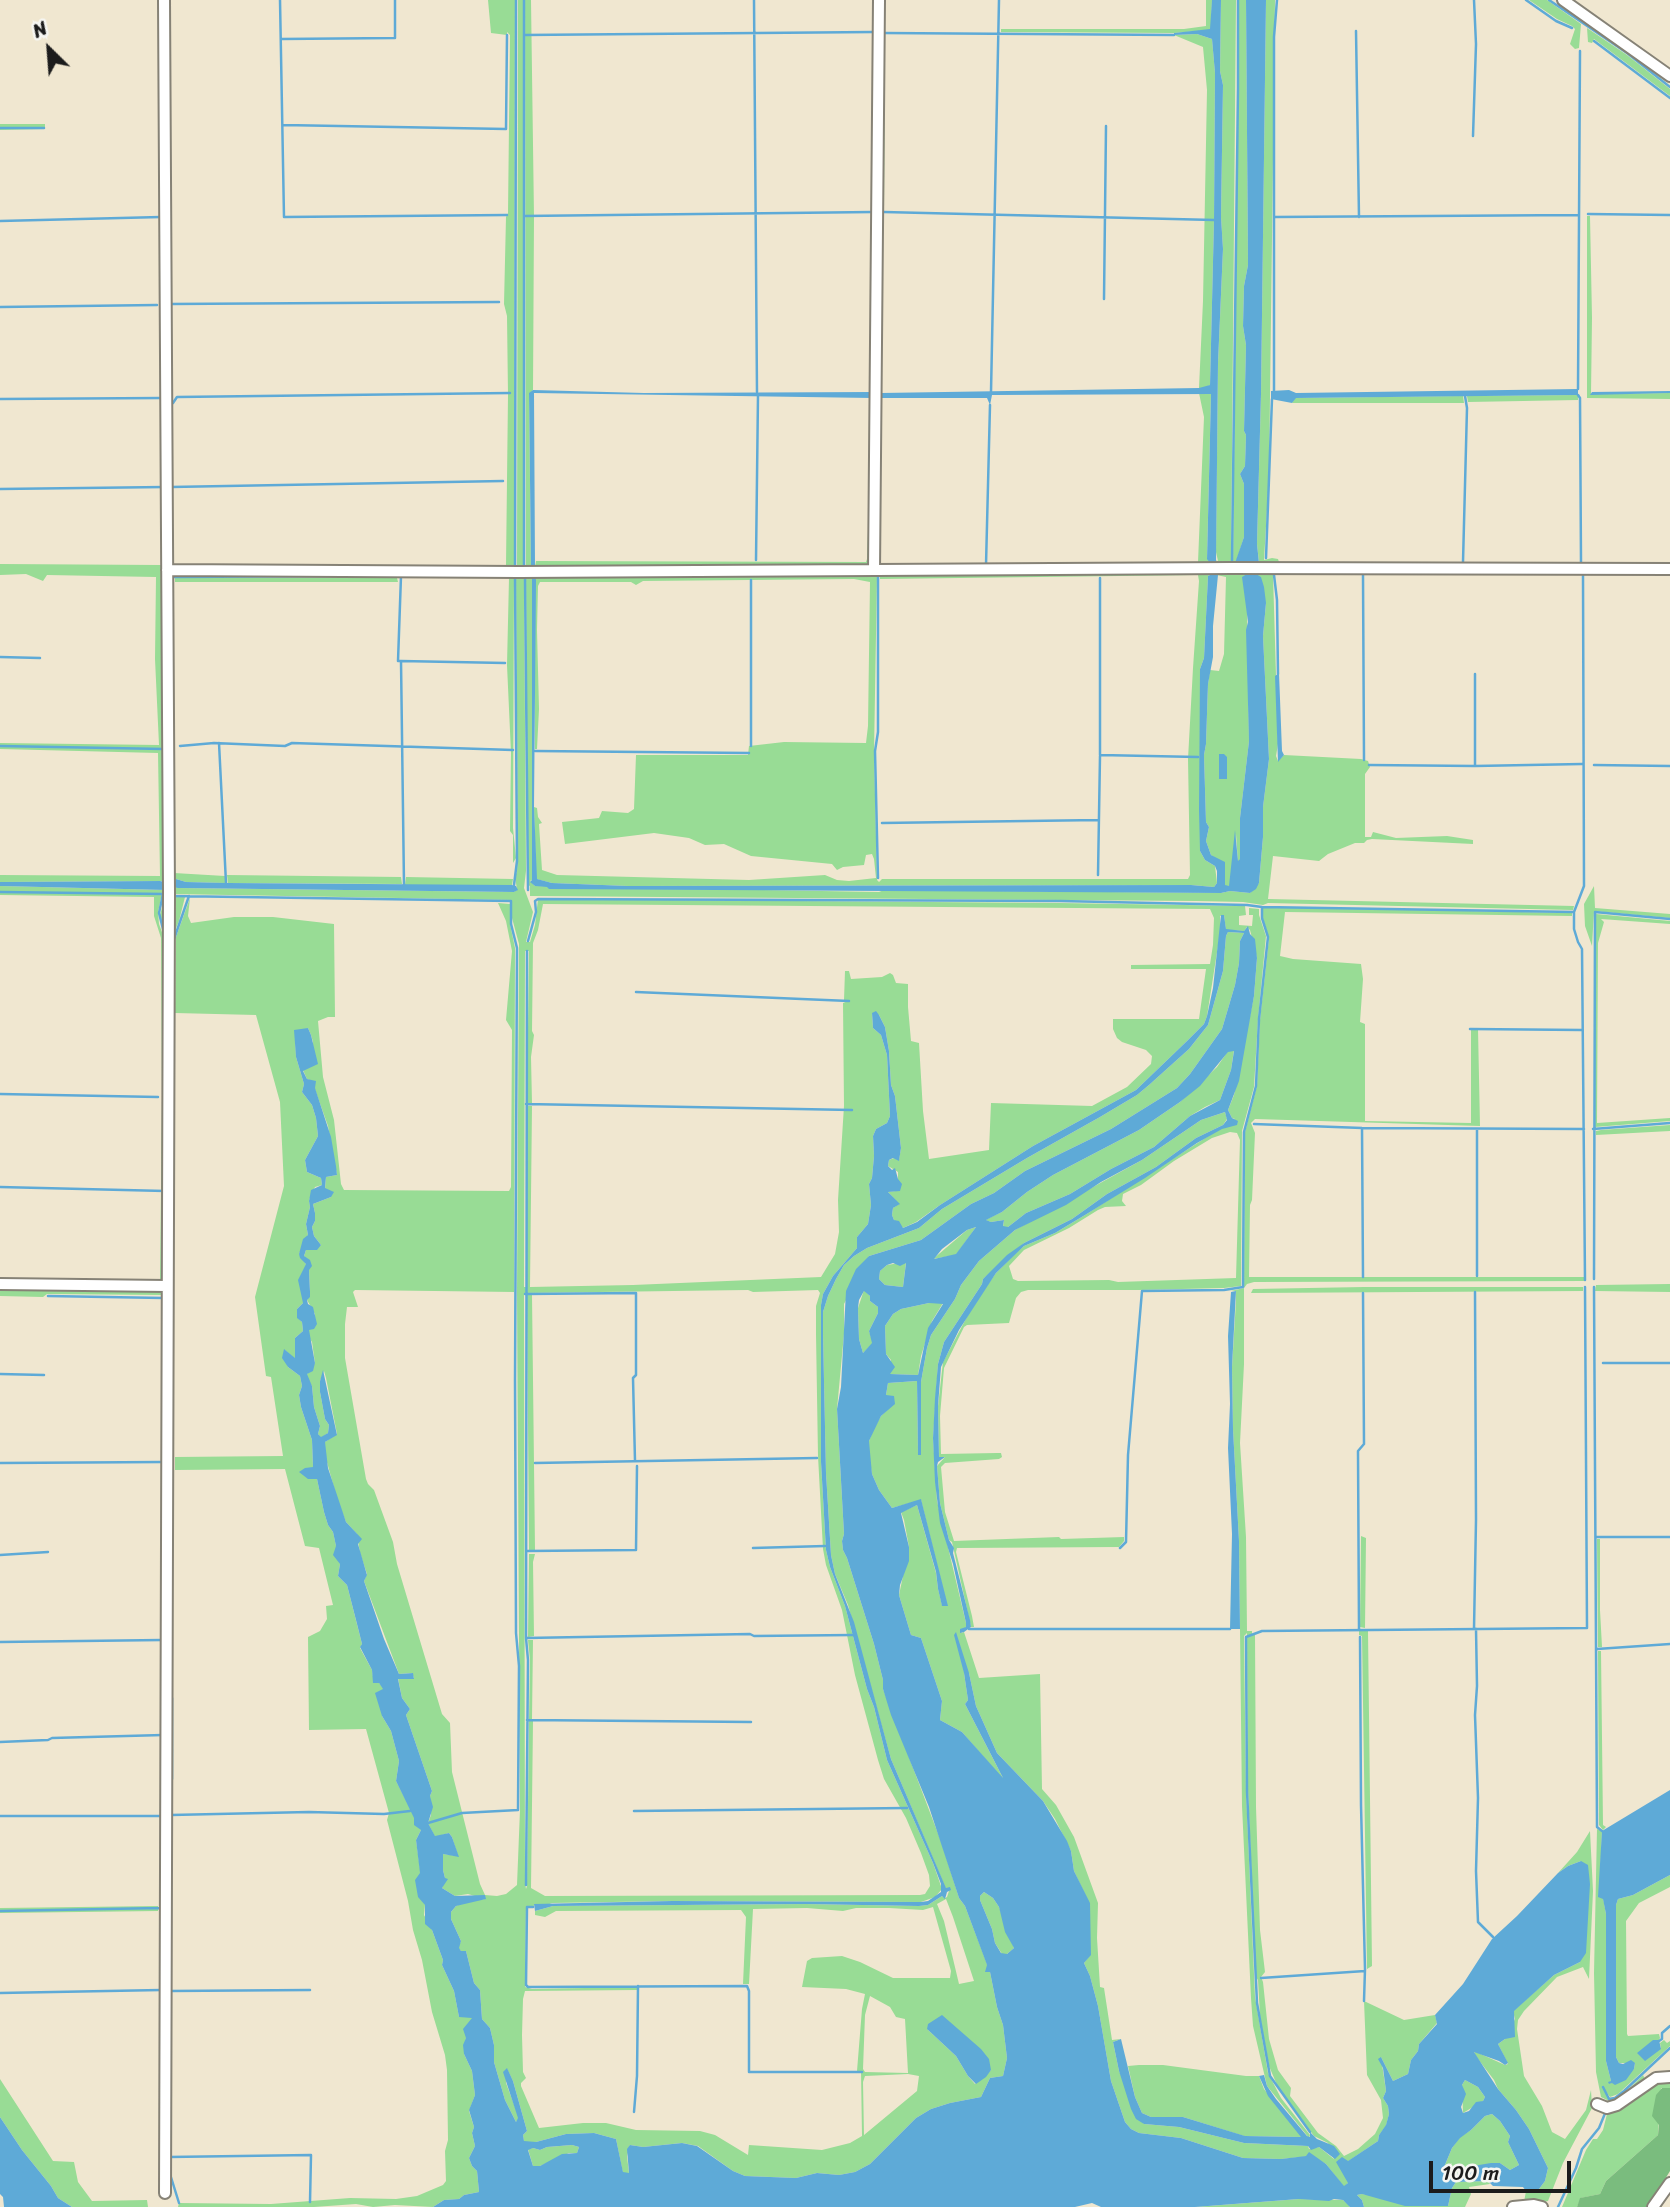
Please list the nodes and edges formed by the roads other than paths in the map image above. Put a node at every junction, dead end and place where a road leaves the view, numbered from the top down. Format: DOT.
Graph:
graph roads {
  1 [pos="164,0"];
  2 [pos="879,0"];
  3 [pos="1563,0"];
  4 [pos="1670,76"];
  5 [pos="1670,569"];
  6 [pos="167,570"];
  7 [pos="874,570"];
  8 [pos="0,1284"];
  9 [pos="167,1286"];
  10 [pos="1670,2077"];
  11 [pos="1597,2104"];
  12 [pos="1670,2183"];
  13 [pos="165,2193"];
  14 [pos="1513,2207"];
  15 [pos="1542,2207"];
  16 [pos="1653,2207"];
  1 -- 6 [label="street"];
  2 -- 7 [label="street"];
  3 -- 4 [label="street"];
  5 -- 7 [label="street"];
  6 -- 7 [label="street"];
  6 -- 9 [label="street"];
  8 -- 9 [label="street"];
  9 -- 13 [label="street"];
  10 -- 11 [label="street"];
  12 -- 16 [label="street"];
  14 -- 15 [label="street"];
}
